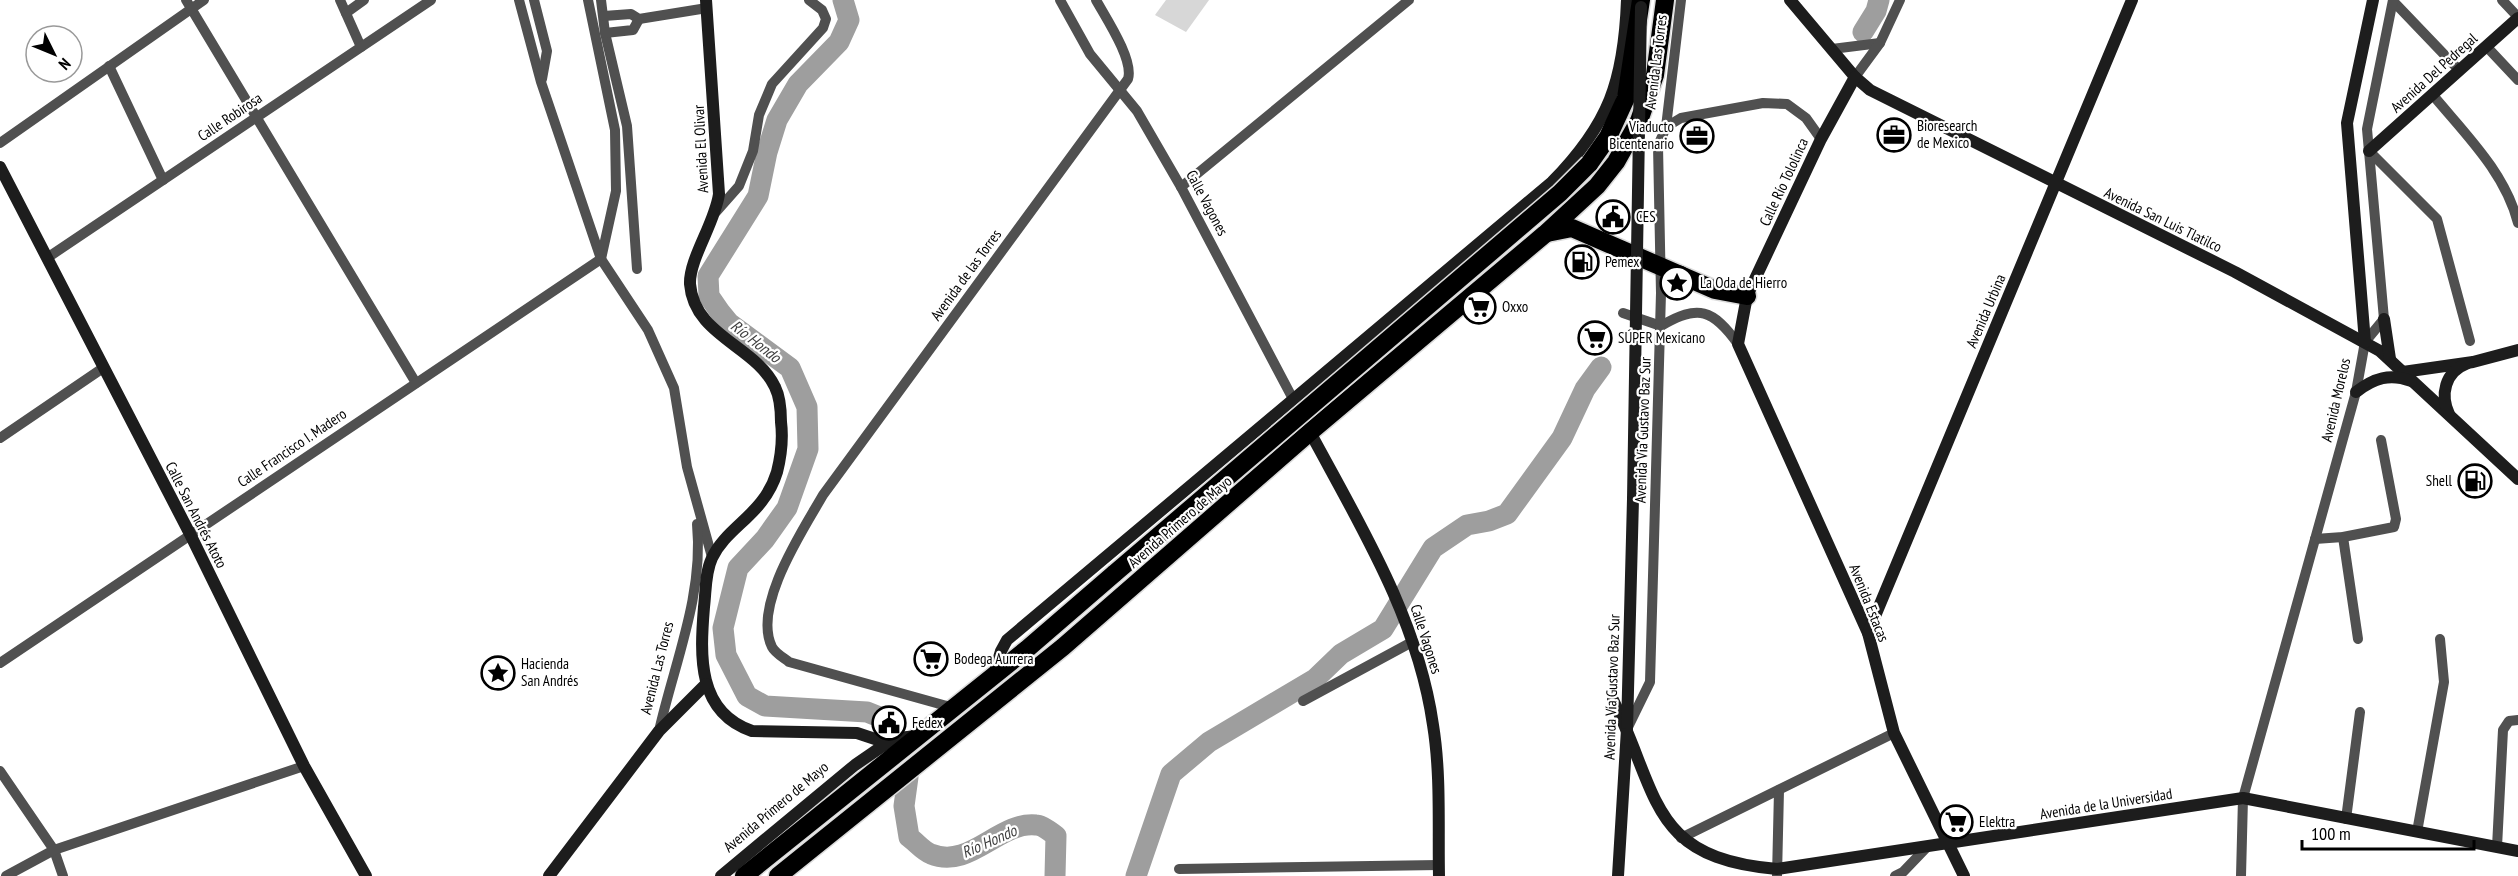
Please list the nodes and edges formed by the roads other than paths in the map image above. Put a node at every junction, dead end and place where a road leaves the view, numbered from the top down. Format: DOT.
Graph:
graph roads {
  1 [pos="204,0"];
  2 [pos="340,0"];
  3 [pos="364,0"];
  4 [pos="430,0"];
  5 [pos="519,0"];
  6 [pos="534,0"];
  7 [pos="588,0"];
  8 [pos="602,0"];
  9 [pos="809,0"];
  10 [pos="1060,0"];
  11 [pos="1096,0"];
  12 [pos="1409,0"];
  13 [pos="1665,0"];
  14 [pos="1681,0"];
  15 [pos="1790,0"];
  16 [pos="1900,0"];
  17 [pos="2132,0"];
  18 [pos="2373,0"];
  19 [pos="2393,0"];
  20 [pos="2502,0"];
  21 [pos="1636,2"];
  22 [pos="189,4"];
  23 [pos="706,4"];
  24 [pos="346,13"];
  25 [pos="603,16"];
  26 [pos="2518,17"];
  27 [pos="639,20"];
  28 [pos="605,33"];
  29 [pos="1880,43"];
  30 [pos="2486,46"];
  31 [pos="361,47"];
  32 [pos="1832,49"];
  33 [pos="109,66"];
  34 [pos="2459,70"];
  35 [pos="1855,77"];
  36 [pos="2518,80"];
  37 [pos="541,82"];
  38 [pos="1119,90"];
  39 [pos="2432,94"];
  40 [pos="256,117"];
  41 [pos="627,126"];
  42 [pos="1666,127"];
  43 [pos="615,130"];
  44 [pos="1821,139"];
  45 [pos="0,143"];
  46 [pos="2369,151"];
  47 [pos="0,167"];
  48 [pos="163,180"];
  49 [pos="2055,184"];
  50 [pos="1597,186"];
  51 [pos="1181,187"];
  52 [pos="716,212"];
  53 [pos="2518,223"];
  54 [pos="1545,234"];
  55 [pos="47,258"];
  56 [pos="601,259"];
  57 [pos="1659,264"];
  58 [pos="637,269"];
  59 [pos="1747,296"];
  60 [pos="1623,313"];
  61 [pos="2384,319"];
  62 [pos="1661,326"];
  63 [pos="1376,330"];
  64 [pos="2470,341"];
  65 [pos="2365,342"];
  66 [pos="1738,344"];
  67 [pos="2518,350"];
  68 [pos="1399,357"];
  69 [pos="2390,358"];
  70 [pos="2473,362"];
  71 [pos="103,368"];
  72 [pos="2403,372"];
  73 [pos="416,383"];
  74 [pos="2415,383"];
  75 [pos="2356,392"];
  76 [pos="1293,399"];
  77 [pos="2451,418"];
  78 [pos="1310,432"];
  79 [pos="0,438"];
  80 [pos="2381,440"];
  81 [pos="2518,479"];
  82 [pos="1633,499"];
  83 [pos="695,504"];
  84 [pos="190,534"];
  85 [pos="2343,537"];
  86 [pos="2315,539"];
  87 [pos="712,557"];
  88 [pos="1868,633"];
  89 [pos="2358,639"];
  90 [pos="2440,639"];
  91 [pos="1412,642"];
  92 [pos="0,663"];
  93 [pos="994,675"];
  94 [pos="706,684"];
  95 [pos="1613,700"];
  96 [pos="1303,701"];
  97 [pos="954,708"];
  98 [pos="2360,712"];
  99 [pos="2514,721"];
  100 [pos="1627,729"];
  101 [pos="659,732"];
  102 [pos="1894,733"];
  103 [pos="917,736"];
  104 [pos="886,743"];
  105 [pos="304,766"];
  106 [pos="0,771"];
  107 [pos="1779,790"];
  108 [pos="2243,798"];
  109 [pos="2346,819"];
  110 [pos="2417,832"];
  111 [pos="1681,838"];
  112 [pos="1948,843"];
  113 [pos="1927,847"];
  114 [pos="2497,847"];
  115 [pos="54,850"];
  116 [pos="2518,851"];
  117 [pos="1179,869"];
  118 [pos="1439,871"];
  119 [pos="1777,872"];
  120 [pos="6,876"];
  121 [pos="63,876"];
  122 [pos="366,876"];
  123 [pos="549,876"];
  124 [pos="721,876"];
  125 [pos="744,876"];
  126 [pos="778,876"];
  127 [pos="1618,876"];
  128 [pos="1894,876"];
  129 [pos="1964,876"];
  130 [pos="2241,876"];
  1 -- 22 [label="street"];
  2 -- 24 [label="street"];
  3 -- 24 [label="street"];
  4 -- 31 [label="street, Calle Robirosa"];
  5 -- 37 [label="street"];
  6 -- 37 [label="street"];
  7 -- 43 [label="street"];
  8 -- 25 [label="street"];
  9 -- 52 [label="street"];
  10 -- 38 [label="street, Calle Vagones"];
  11 -- 38 [label="street, Avenida de las Torres"];
  12 -- 51 [label="street"];
  13 -- 50 [label="highway, Avenida Las Torres, bridge"];
  14 -- 42 [label="street, Avenida Las Torres"];
  15 -- 32 [label="street, Avenida San Luis Tlatilco"];
  16 -- 29 [label="street, Calle Río Tololinca"];
  17 -- 49 [label="street, Avenida Urbina"];
  18 -- 65 [label="street, Avenida Morelos"];
  19 -- 34 [label="street"];
  19 -- 46 [label="street"];
  20 -- 26 [label="street"];
  21 -- 63 [label="street, Avenida Primero de Mayo"];
  21 -- 82 [label="street, Avenida Via Gustavo Baz Sur, bridge"];
  21 -- 93 [label="highway, Avenida Primero de Mayo, bridge"];
  22 -- 33 [label="street"];
  22 -- 40 [label="street"];
  23 -- 27 [label="street"];
  23 -- 52 [label="street, Avenida El Olivar"];
  24 -- 31 [label="street"];
  25 -- 27 [label="street"];
  25 -- 28 [label="street"];
  26 -- 30 [label="street, Avenida Del Pedregal"];
  27 -- 28 [label="street"];
  28 -- 41 [label="street"];
  29 -- 32 [label="street"];
  29 -- 35 [label="street, Calle Río Tololinca"];
  30 -- 34 [label="street, Avenida Del Pedregal"];
  30 -- 36 [label="street"];
  31 -- 40 [label="street, Calle Robirosa"];
  32 -- 35 [label="street, Avenida San Luis Tlatilco"];
  33 -- 45 [label="street"];
  33 -- 48 [label="street"];
  34 -- 39 [label="street, Avenida Del Pedregal"];
  35 -- 44 [label="street, Calle Río Tololinca"];
  35 -- 49 [label="street, Avenida San Luis Tlatilco"];
  37 -- 56 [label="street"];
  38 -- 51 [label="street, Calle Vagones"];
  38 -- 97 [label="street, Avenida de las Torres"];
  39 -- 46 [label="street, Avenida Del Pedregal"];
  39 -- 53 [label="street"];
  40 -- 48 [label="street, Calle Robirosa"];
  40 -- 73 [label="street"];
  41 -- 43 [label="street"];
  41 -- 58 [label="street"];
  42 -- 44 [label="street"];
  42 -- 57 [label="street, Avenida Via Gustavo Baz Sur"];
  43 -- 56 [label="street"];
  44 -- 59 [label="street, Calle Río Tololinca"];
  46 -- 61 [label="street"];
  46 -- 64 [label="street"];
  47 -- 55 [label="street, Calle San Andrés Atoto"];
  48 -- 55 [label="street, Calle Robirosa"];
  49 -- 65 [label="street, Avenida San Luis Tlatilco"];
  49 -- 88 [label="street, Avenida Urbina"];
  50 -- 54 [label="highway, Avenida Primero de Mayo"];
  51 -- 76 [label="street, Calle Vagones"];
  52 -- 87 [label="street, Avenida El Olivar"];
  54 -- 57 [label="highway"];
  54 -- 68 [label="highway, Avenida Primero de Mayo"];
  55 -- 71 [label="street, Calle San Andrés Atoto"];
  56 -- 73 [label="street, Calle Francisco I. Madero"];
  56 -- 83 [label="street"];
  57 -- 59 [label="highway"];
  57 -- 62 [label="street, Avenida Via Gustavo Baz Sur"];
  59 -- 66 [label="street, Calle Río Tololinca"];
  60 -- 62 [label="street"];
  61 -- 65 [label="street"];
  61 -- 69 [label="street"];
  62 -- 66 [label="street"];
  62 -- 100 [label="street, Avenida Via Gustavo Baz Sur"];
  63 -- 68 [label="street"];
  63 -- 76 [label="street, Avenida Primero de Mayo"];
  65 -- 69 [label="street, Avenida San Luis Tlatilco"];
  65 -- 75 [label="street, Avenida Morelos"];
  66 -- 88 [label="street, Avenida Estacas"];
  67 -- 70 [label="street"];
  68 -- 78 [label="highway, Avenida Primero de Mayo"];
  69 -- 72 [label="street, Avenida San Luis Tlatilco"];
  70 -- 72 [label="street"];
  70 -- 77 [label="street"];
  71 -- 79 [label="street"];
  71 -- 84 [label="street, Calle San Andrés Atoto"];
  72 -- 74 [label="street, Avenida San Luis Tlatilco"];
  73 -- 84 [label="street, Calle Francisco I. Madero"];
  74 -- 75 [label="street"];
  74 -- 77 [label="street, Avenida San Luis Tlatilco"];
  75 -- 86 [label="street, Avenida Morelos"];
  76 -- 93 [label="street, Avenida Primero de Mayo"];
  77 -- 81 [label="street, Avenida San Luis Tlatilco"];
  78 -- 91 [label="street, Calle Vagones"];
  78 -- 126 [label="highway, Avenida Primero de Mayo"];
  80 -- 85 [label="street"];
  82 -- 100 [label="street, Avenida Vía Gustavo Baz Sur"];
  83 -- 87 [label="street"];
  83 -- 101 [label="street, Avenida Las Torres"];
  84 -- 92 [label="street, Calle Francisco I. Madero"];
  84 -- 105 [label="street, Calle San Andrés Atoto"];
  85 -- 86 [label="street"];
  85 -- 89 [label="street"];
  86 -- 108 [label="street, Avenida Morelos"];
  87 -- 94 [label="street"];
  88 -- 102 [label="street, Avenida Estacas"];
  90 -- 110 [label="street"];
  91 -- 96 [label="street"];
  91 -- 118 [label="street, Calle Vagones"];
  93 -- 97 [label="highway, Avenida Primero de Mayo"];
  94 -- 101 [label="street"];
  94 -- 104 [label="street"];
  95 -- 100 [label="street, Avenida de la Universidad"];
  97 -- 103 [label="highway, Avenida Primero de Mayo"];
  98 -- 109 [label="street"];
  99 -- 114 [label="street"];
  100 -- 111 [label="street, Avenida de la Universidad"];
  100 -- 127 [label="street, Avenida Vía Gustavo Baz Sur"];
  101 -- 123 [label="street, Avenida Las Torres"];
  102 -- 107 [label="street"];
  102 -- 112 [label="street, Avenida Estacas"];
  103 -- 104 [label="street, Avenida Primero de Mayo"];
  103 -- 125 [label="highway, Avenida Primero de Mayo"];
  104 -- 124 [label="street, Avenida Primero de Mayo"];
  105 -- 115 [label="street"];
  105 -- 122 [label="street, Calle San Andrés Atoto"];
  106 -- 115 [label="street"];
  107 -- 111 [label="street"];
  107 -- 119 [label="street"];
  108 -- 109 [label="street, Avenida de la Universidad"];
  108 -- 112 [label="street, Avenida de la Universidad"];
  108 -- 130 [label="street, Avenida Morelos"];
  109 -- 110 [label="street, Avenida de la Universidad"];
  110 -- 114 [label="street, Avenida de la Universidad"];
  111 -- 119 [label="street, Avenida de la Universidad"];
  112 -- 113 [label="street, Avenida de la Universidad"];
  112 -- 129 [label="street, Avenida Estacas"];
  113 -- 119 [label="street, Avenida de la Universidad"];
  113 -- 128 [label="street"];
  114 -- 116 [label="street, Avenida de la Universidad"];
  115 -- 120 [label="street"];
  115 -- 121 [label="street"];
  117 -- 118 [label="street"];
}
